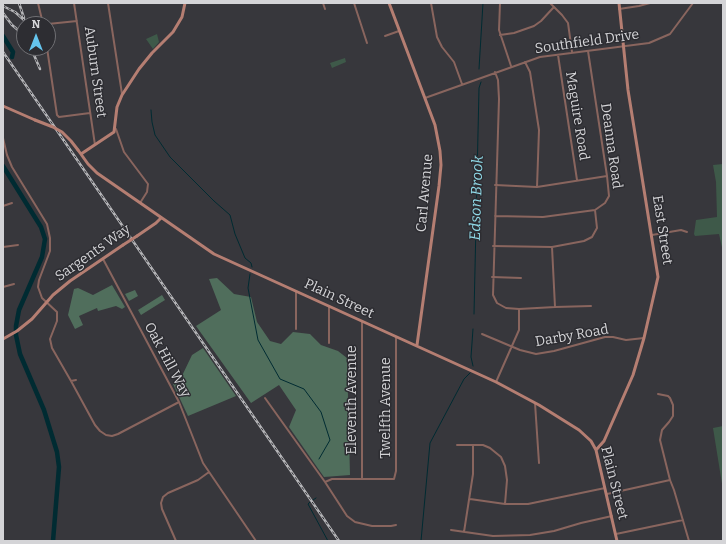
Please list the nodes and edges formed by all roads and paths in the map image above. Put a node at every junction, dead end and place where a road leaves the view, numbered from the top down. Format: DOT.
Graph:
graph roads {
  1 [pos="38,3"];
  2 [pos="74,3"];
  3 [pos="108,3"];
  4 [pos="185,3"];
  5 [pos="323,3"];
  6 [pos="354,3"];
  7 [pos="389,3"];
  8 [pos="431,3"];
  9 [pos="500,3"];
  10 [pos="550,3"];
  11 [pos="619,3"];
  12 [pos="650,3"];
  13 [pos="693,3"];
  14 [pos="554,8"];
  15 [pos="325,9"];
  16 [pos="619,9"];
  17 [pos="41,16"];
  18 [pos="77,21"];
  19 [pos="56,23"];
  20 [pos="399,31"];
  21 [pos="500,34"];
  22 [pos="385,36"];
  23 [pos="367,43"];
  24 [pos="623,47"];
  25 [pos="588,51"];
  26 [pos="572,52"];
  27 [pos="558,54"];
  28 [pos="48,56"];
  29 [pos="525,62"];
  30 [pos="511,66"];
  31 [pos="495,72"];
  32 [pos="462,84"];
  33 [pos="122,95"];
  34 [pos="424,99"];
  35 [pos="3,106"];
  36 [pos="90,113"];
  37 [pos="116,129"];
  38 [pos="3,138"];
  39 [pos="95,145"];
  40 [pos="81,154"];
  41 [pos="607,176"];
  42 [pos="577,180"];
  43 [pos="495,185"];
  44 [pos="537,187"];
  45 [pos="12,203"];
  46 [pos="140,203"];
  47 [pos="3,206"];
  48 [pos="595,210"];
  49 [pos="495,216"];
  50 [pos="161,218"];
  51 [pos="687,232"];
  52 [pos="652,235"];
  53 [pos="18,244"];
  54 [pos="493,246"];
  55 [pos="3,247"];
  56 [pos="552,247"];
  57 [pos="103,259"];
  58 [pos="492,277"];
  59 [pos="522,278"];
  60 [pos="14,284"];
  61 [pos="3,287"];
  62 [pos="296,291"];
  63 [pos="47,302"];
  64 [pos="329,306"];
  65 [pos="591,306"];
  66 [pos="555,307"];
  67 [pos="519,309"];
  68 [pos="362,321"];
  69 [pos="296,329"];
  70 [pos="482,334"];
  71 [pos="396,337"];
  72 [pos="644,338"];
  73 [pos="3,339"];
  74 [pos="329,343"];
  75 [pos="416,345"];
  76 [pos="512,347"];
  77 [pos="76,380"];
  78 [pos="71,381"];
  79 [pos="496,382"];
  80 [pos="658,394"];
  81 [pos="265,398"];
  82 [pos="179,402"];
  83 [pos="534,403"];
  84 [pos="457,445"];
  85 [pos="473,445"];
  86 [pos="596,450"];
  87 [pos="540,463"];
  88 [pos="209,472"];
  89 [pos="362,479"];
  90 [pos="670,480"];
  91 [pos="324,482"];
  92 [pos="606,488"];
  93 [pos="607,494"];
  94 [pos="470,499"];
  95 [pos="505,504"];
  96 [pos="612,516"];
  97 [pos="683,520"];
  98 [pos="396,525"];
  99 [pos="450,530"];
  100 [pos="464,532"];
  101 [pos="616,534"];
  102 [pos="176,541"];
  103 [pos="256,541"];
  104 [pos="617,541"];
  105 [pos="689,541"];
  1 -- 17 [label="street"];
  2 -- 18 [label="street, Auburn Street"];
  3 -- 33 [label="street"];
  4 -- 33 [label="street"];
  5 -- 15 [label="street"];
  6 -- 23 [label="street"];
  7 -- 20 [label="street, Carl Avenue"];
  8 -- 32 [label="street"];
  9 -- 21 [label="street"];
  10 -- 14 [label="street"];
  11 -- 16 [label="street, East Street"];
  12 -- 16 [label="street"];
  13 -- 24 [label="street, Southfield Drive"];
  14 -- 21 [label="street"];
  14 -- 26 [label="street"];
  16 -- 24 [label="street, East Street"];
  18 -- 19 [label="street"];
  18 -- 36 [label="street, Auburn Street"];
  20 -- 22 [label="street"];
  20 -- 34 [label="street, Carl Avenue"];
  21 -- 30 [label="street"];
  24 -- 25 [label="street, Southfield Drive"];
  24 -- 52 [label="street, East Street"];
  25 -- 26 [label="street, Southfield Drive"];
  25 -- 41 [label="street, Deanna Road"];
  26 -- 27 [label="street, Southfield Drive"];
  27 -- 29 [label="street, Southfield Drive"];
  27 -- 42 [label="street, Maguire Road"];
  28 -- 36 [label="street"];
  29 -- 30 [label="street, Southfield Drive"];
  29 -- 44 [label="street"];
  30 -- 31 [label="street, Southfield Drive"];
  31 -- 32 [label="street, Southfield Drive"];
  31 -- 43 [label="street"];
  32 -- 34 [label="street, Southfield Drive"];
  33 -- 37 [label="street"];
  34 -- 75 [label="street, Carl Avenue"];
  35 -- 40 [label="street, Plain Street, bridge"];
  36 -- 39 [label="street, Auburn Street"];
  37 -- 39 [label="street"];
  37 -- 46 [label="street"];
  38 -- 63 [label="street"];
  39 -- 40 [label="street"];
  40 -- 46 [label="street, Plain Street"];
  41 -- 42 [label="street"];
  41 -- 48 [label="street, Deanna Road"];
  42 -- 44 [label="street"];
  43 -- 44 [label="street"];
  43 -- 49 [label="street"];
  45 -- 47 [label="street"];
  46 -- 50 [label="street, Plain Street"];
  48 -- 49 [label="street"];
  48 -- 56 [label="street"];
  49 -- 54 [label="street"];
  50 -- 57 [label="street, Sargents Way, bridge"];
  50 -- 62 [label="street, Plain Street"];
  51 -- 52 [label="street"];
  52 -- 72 [label="street, East Street"];
  53 -- 55 [label="street"];
  54 -- 56 [label="street"];
  54 -- 58 [label="street"];
  56 -- 66 [label="street"];
  57 -- 63 [label="street, Sargents Way"];
  57 -- 82 [label="street, Oak Hill Way"];
  58 -- 59 [label="street"];
  58 -- 67 [label="street"];
  60 -- 61 [label="street"];
  62 -- 64 [label="street, Plain Street"];
  62 -- 69 [label="street"];
  63 -- 73 [label="street, Sargents Way"];
  63 -- 78 [label="street"];
  64 -- 68 [label="street, Plain Street"];
  64 -- 74 [label="street"];
  65 -- 66 [label="street"];
  66 -- 67 [label="street"];
  67 -- 76 [label="street"];
  68 -- 71 [label="street, Plain Street"];
  68 -- 89 [label="street, Eleventh Avenue"];
  70 -- 76 [label="street, Darby Road"];
  71 -- 75 [label="street, Plain Street"];
  71 -- 89 [label="street, Twelfth Avenue"];
  72 -- 76 [label="street, Darby Road"];
  72 -- 86 [label="street, East Street"];
  75 -- 79 [label="street, Plain Street"];
  76 -- 79 [label="street"];
  77 -- 78 [label="street"];
  78 -- 82 [label="street"];
  79 -- 83 [label="street, Plain Street"];
  80 -- 90 [label="street"];
  81 -- 91 [label="street"];
  82 -- 88 [label="street, Oak Hill Way"];
  83 -- 86 [label="street, Plain Street"];
  83 -- 87 [label="street"];
  84 -- 85 [label="street"];
  85 -- 94 [label="street"];
  85 -- 95 [label="street"];
  86 -- 92 [label="street, Plain Street"];
  88 -- 102 [label="street"];
  88 -- 103 [label="street, Oak Hill Way"];
  89 -- 91 [label="street"];
  90 -- 93 [label="street"];
  90 -- 97 [label="street"];
  91 -- 98 [label="street"];
  92 -- 93 [label="street, Plain Street"];
  92 -- 95 [label="street"];
  93 -- 96 [label="street, Plain Street"];
  94 -- 95 [label="street"];
  94 -- 100 [label="street"];
  96 -- 100 [label="street"];
  96 -- 101 [label="street, Plain Street"];
  97 -- 101 [label="street"];
  97 -- 105 [label="street"];
  99 -- 100 [label="street"];
  101 -- 104 [label="street, Plain Street"];
}
